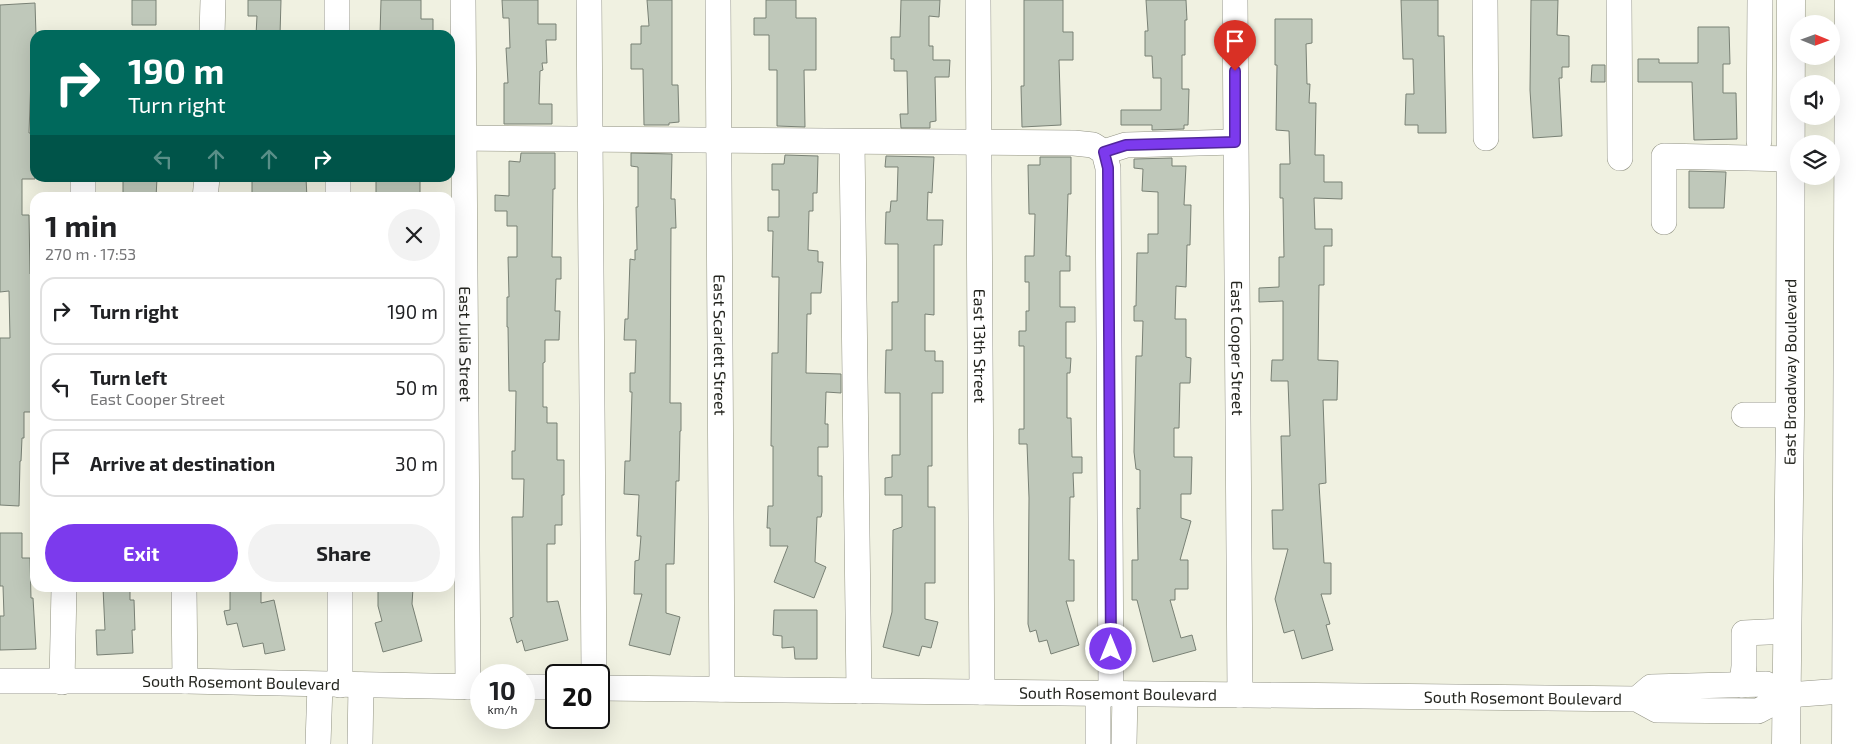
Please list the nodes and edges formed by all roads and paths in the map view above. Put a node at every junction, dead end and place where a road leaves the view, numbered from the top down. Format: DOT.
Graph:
graph roads {
  1 [pos="213,0"];
  2 [pos="337,0"];
  3 [pos="463,0"];
  4 [pos="589,0"];
  5 [pos="718,0"];
  6 [pos="978,0"];
  7 [pos="1235,0"];
  8 [pos="1485,0"];
  9 [pos="1619,0"];
  10 [pos="1760,0"];
  11 [pos="1791,0"];
  12 [pos="1849,0"];
  13 [pos="212,30"];
  14 [pos="337,30"];
  15 [pos="1853,82"];
  16 [pos="1792,135"];
  17 [pos="457,138"];
  18 [pos="590,138"];
  19 [pos="1486,138"];
  20 [pos="718,140"];
  21 [pos="1759,141"];
  22 [pos="852,142"];
  23 [pos="1235,142"];
  24 [pos="980,143"];
  25 [pos="1104,152"];
  26 [pos="1620,158"];
  27 [pos="1790,159"];
  28 [pos="1792,185"];
  29 [pos="1852,212"];
  30 [pos="1664,222"];
  31 [pos="1852,247"];
  32 [pos="1744,415"];
  33 [pos="1790,415"];
  34 [pos="64,592"];
  35 [pos="184,592"];
  36 [pos="340,592"];
  37 [pos="1788,631"];
  38 [pos="474,664"];
  39 [pos="594,664"];
  40 [pos="0,681"];
  41 [pos="185,681"];
  42 [pos="62,682"];
  43 [pos="1742,684"];
  44 [pos="340,685"];
  45 [pos="470,687"];
  46 [pos="610,688"];
  47 [pos="722,689"];
  48 [pos="1852,690"];
  49 [pos="858,691"];
  50 [pos="982,692"];
  51 [pos="1111,694"];
  52 [pos="1788,695"];
  53 [pos="1240,696"];
  54 [pos="1637,699"];
  55 [pos="318,744"];
  56 [pos="360,744"];
  57 [pos="1098,744"];
  58 [pos="1124,744"];
  59 [pos="1786,744"];
  60 [pos="1846,744"];
  1 -- 13 [label="street"];
  2 -- 14 [label="street"];
  3 -- 17 [label="street, East Julia Street"];
  4 -- 18 [label="street"];
  5 -- 20 [label="street, East Scarlett Street"];
  6 -- 24 [label="street, East 13th Street"];
  7 -- 23 [label="street, East Cooper Street"];
  8 -- 19 [label="street"];
  9 -- 26 [label="street"];
  10 -- 21 [label="street"];
  11 -- 16 [label="main road, East Broadway Boulevard"];
  12 -- 15 [label="main road"];
  15 -- 29 [label="main road"];
  17 -- 18 [label="street"];
  17 -- 38 [label="street, East Julia Street"];
  18 -- 20 [label="street"];
  18 -- 39 [label="street"];
  20 -- 22 [label="street"];
  20 -- 47 [label="street, East Scarlett Street"];
  22 -- 24 [label="street"];
  22 -- 49 [label="street"];
  23 -- 25 [label="street"];
  23 -- 53 [label="street, East Cooper Street"];
  24 -- 25 [label="street"];
  24 -- 50 [label="street, East 13th Street"];
  25 -- 51 [label="street"];
  27 -- 30 [label="street"];
  28 -- 33 [label="main road, East Broadway Boulevard"];
  29 -- 31 [label="main road"];
  31 -- 48 [label="main road"];
  32 -- 33 [label="street"];
  33 -- 37 [label="main road, East Broadway Boulevard"];
  34 -- 42 [label="street"];
  35 -- 41 [label="street"];
  36 -- 44 [label="street"];
  37 -- 43 [label="street"];
  37 -- 52 [label="main road, East Broadway Boulevard"];
  40 -- 42 [label="street, South Rosemont Boulevard"];
  41 -- 42 [label="street, South Rosemont Boulevard"];
  41 -- 44 [label="street, South Rosemont Boulevard"];
  43 -- 52 [label="street, South Rosemont Boulevard"];
  43 -- 54 [label="street, South Rosemont Boulevard"];
  44 -- 45 [label="street, South Rosemont Boulevard"];
  44 -- 55 [label="street"];
  44 -- 56 [label="street"];
  46 -- 47 [label="street, South Rosemont Boulevard"];
  47 -- 49 [label="street, South Rosemont Boulevard"];
  48 -- 52 [label="street"];
  48 -- 60 [label="main road"];
  49 -- 50 [label="street, South Rosemont Boulevard"];
  50 -- 51 [label="street, South Rosemont Boulevard"];
  51 -- 53 [label="street, South Rosemont Boulevard"];
  51 -- 57 [label="street"];
  51 -- 58 [label="street"];
  52 -- 54 [label="street, South Rosemont Boulevard"];
  52 -- 59 [label="main road, East Broadway Boulevard"];
  53 -- 54 [label="street, South Rosemont Boulevard"];
}
